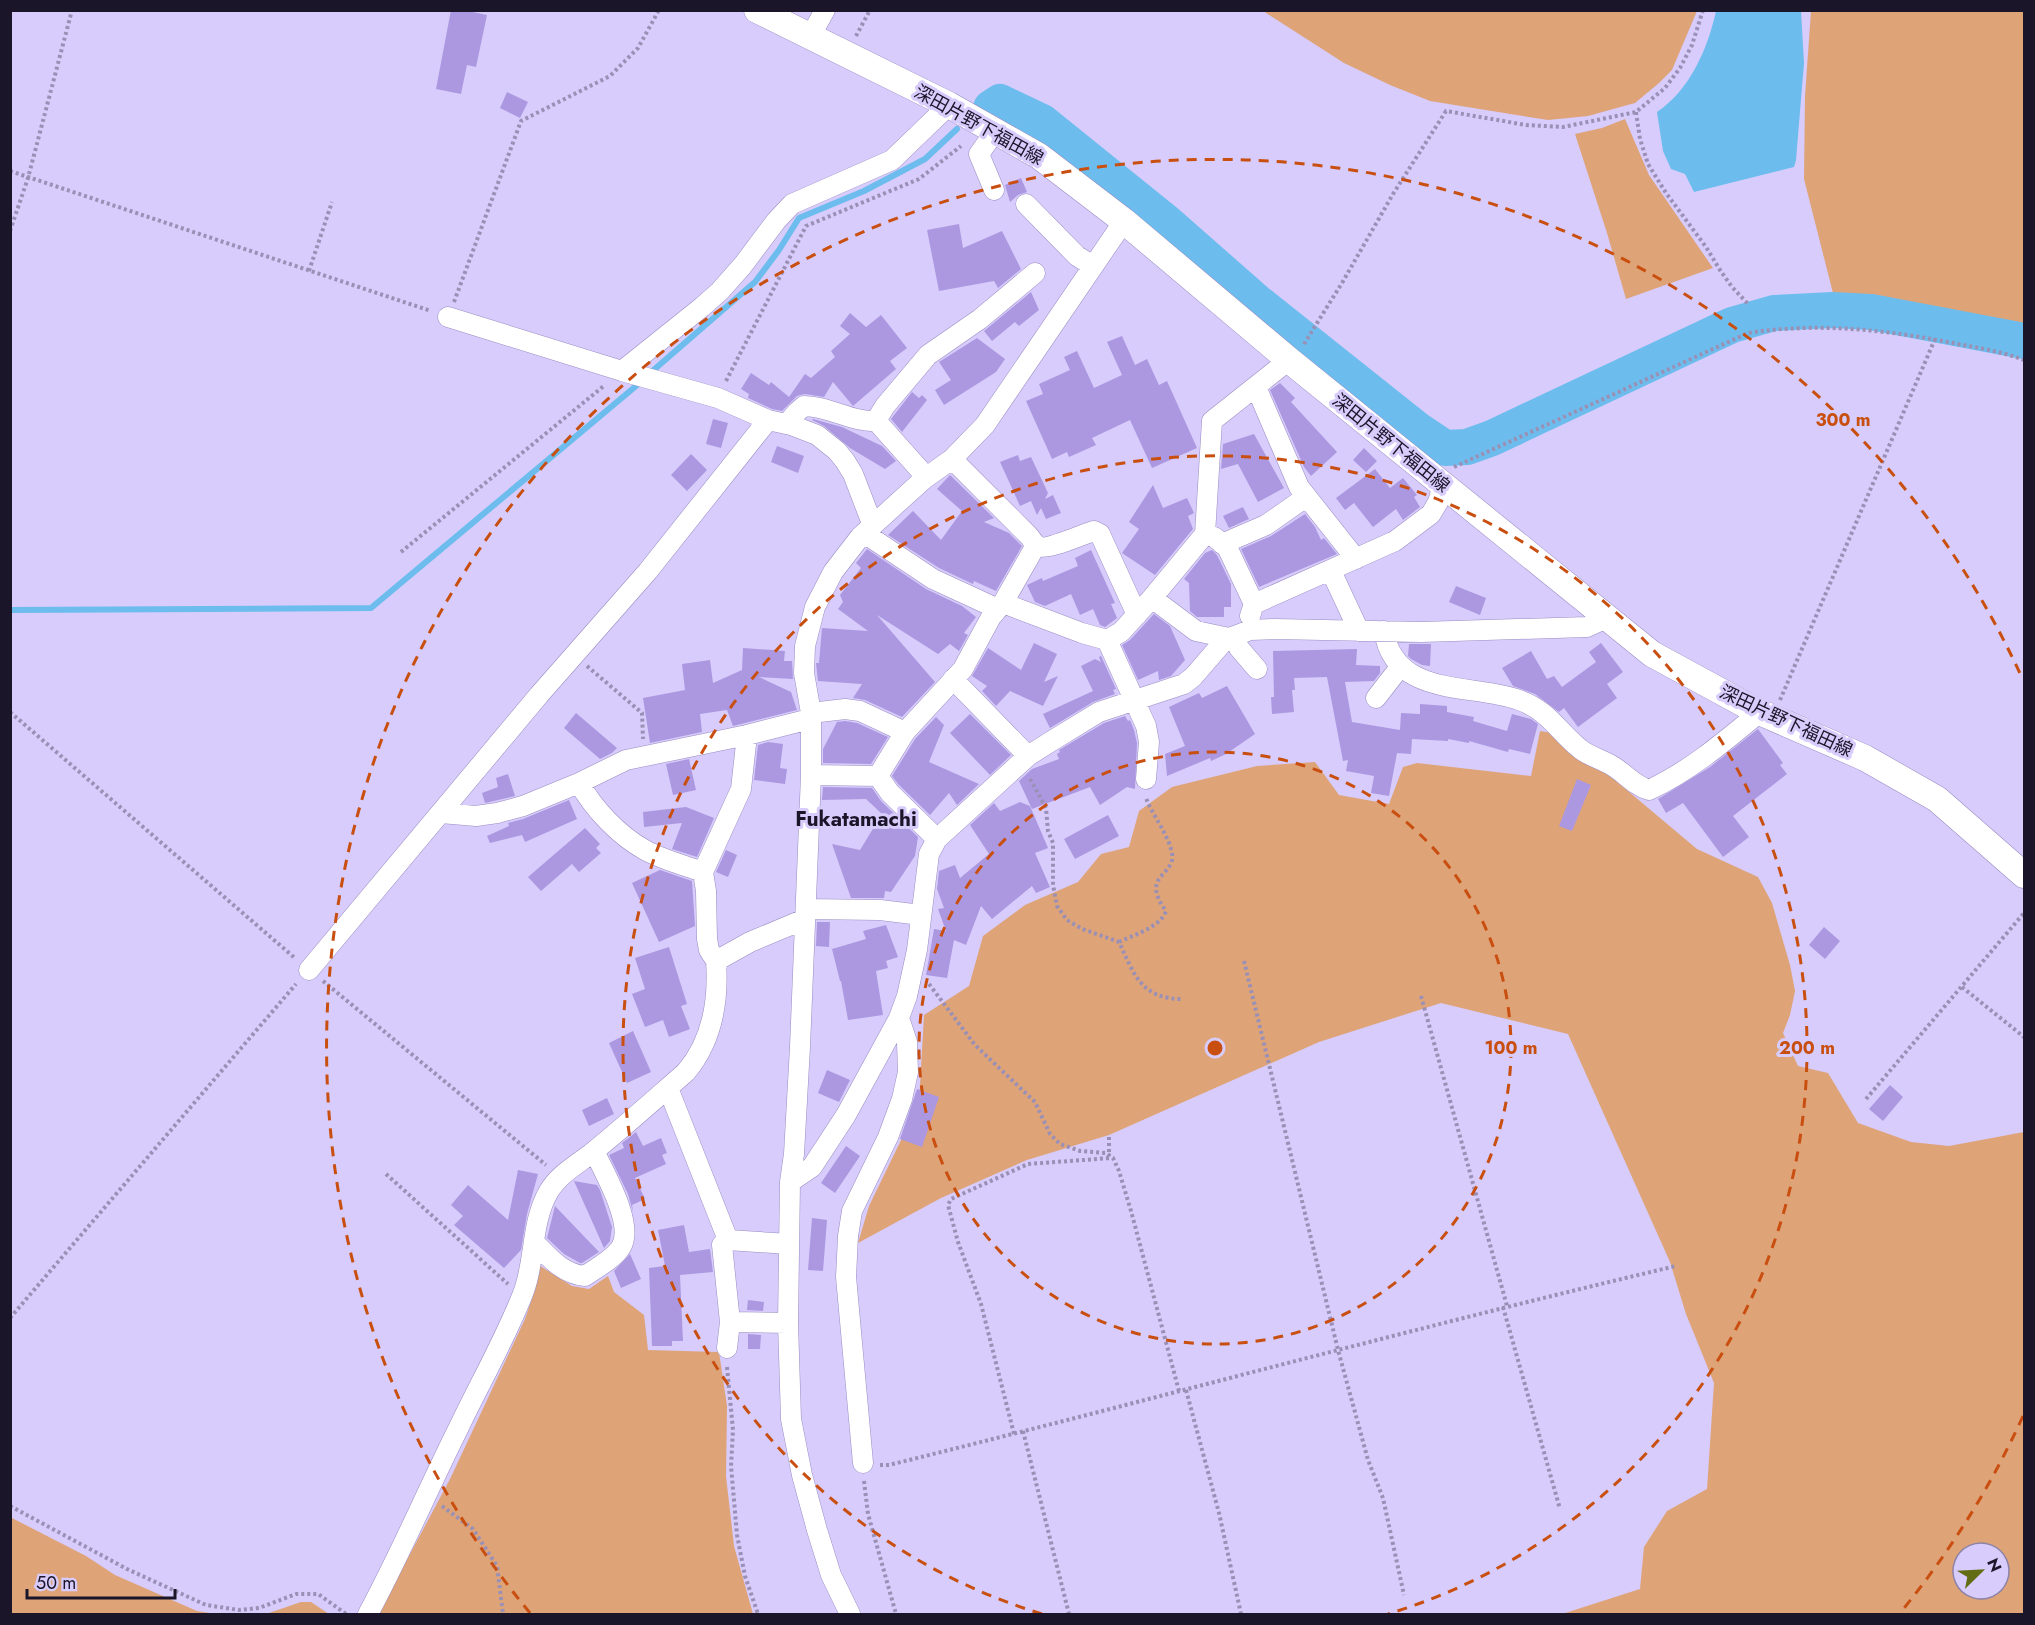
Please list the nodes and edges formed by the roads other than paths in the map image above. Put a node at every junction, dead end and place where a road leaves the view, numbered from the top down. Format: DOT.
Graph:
graph roads {
  1 [pos="758,10"];
  2 [pos="825,10"];
  3 [pos="810,38"];
  4 [pos="949,105"];
  5 [pos="991,128"];
  6 [pos="994,190"];
  7 [pos="1026,204"];
  8 [pos="1124,221"];
  9 [pos="1093,266"];
  10 [pos="1035,273"];
  11 [pos="448,317"];
  12 [pos="1289,360"];
  13 [pos="622,371"];
  14 [pos="1256,387"];
  15 [pos="878,421"];
  16 [pos="778,422"];
  17 [pos="952,459"];
  18 [pos="924,479"];
  19 [pos="1440,483"];
  20 [pos="1306,497"];
  21 [pos="869,530"];
  22 [pos="1214,539"];
  23 [pos="1036,545"];
  24 [pos="1356,559"];
  25 [pos="1331,571"];
  26 [pos="1152,598"];
  27 [pos="1254,604"];
  28 [pos="1001,606"];
  29 [pos="1137,615"];
  30 [pos="1606,618"];
  31 [pos="1359,631"];
  32 [pos="1384,632"];
  33 [pos="1235,635"];
  34 [pos="1107,640"];
  35 [pos="1400,667"];
  36 [pos="1257,669"];
  37 [pos="953,679"];
  38 [pos="1376,698"];
  39 [pos="1134,701"];
  40 [pos="1766,715"];
  41 [pos="811,716"];
  42 [pos="905,732"];
  43 [pos="747,735"];
  44 [pos="1025,759"];
  45 [pos="811,775"];
  46 [pos="878,776"];
  47 [pos="1146,779"];
  48 [pos="579,783"];
  49 [pos="441,813"];
  50 [pos="937,839"];
  51 [pos="703,872"];
  52 [pos="2025,874"];
  53 [pos="805,914"];
  54 [pos="921,915"];
  55 [pos="716,962"];
  56 [pos="309,970"];
  57 [pos="899,1018"];
  58 [pos="668,1088"];
  59 [pos="594,1151"];
  60 [pos="790,1182"];
  61 [pos="728,1240"];
  62 [pos="534,1242"];
  63 [pos="789,1244"];
  64 [pos="730,1322"];
  65 [pos="788,1323"];
  66 [pos="727,1348"];
  67 [pos="862,1463"];
  68 [pos="368,1614"];
  69 [pos="850,1614"];
  1 -- 3 [label="main road, 深田片野下福田線"];
  2 -- 3 [label="street"];
  3 -- 4 [label="main road, 深田片野下福田線"];
  4 -- 5 [label="main road, 深田片野下福田線"];
  4 -- 13 [label="street"];
  5 -- 6 [label="street"];
  5 -- 8 [label="main road, 深田片野下福田線"];
  7 -- 9 [label="street"];
  8 -- 9 [label="street"];
  8 -- 12 [label="main road, 深田片野下福田線"];
  9 -- 17 [label="street"];
  10 -- 15 [label="street"];
  11 -- 13 [label="street"];
  12 -- 14 [label="street"];
  12 -- 19 [label="main road, 深田片野下福田線"];
  13 -- 16 [label="street"];
  14 -- 20 [label="street"];
  14 -- 22 [label="street"];
  15 -- 16 [label="street"];
  15 -- 18 [label="street"];
  16 -- 21 [label="street"];
  16 -- 49 [label="street"];
  17 -- 18 [label="street"];
  17 -- 23 [label="street"];
  18 -- 21 [label="street"];
  19 -- 24 [label="street"];
  19 -- 30 [label="main road, 深田片野下福田線"];
  20 -- 22 [label="street"];
  20 -- 24 [label="street"];
  21 -- 28 [label="street"];
  21 -- 41 [label="street"];
  22 -- 26 [label="street"];
  22 -- 27 [label="street"];
  23 -- 28 [label="street"];
  23 -- 29 [label="street"];
  24 -- 25 [label="street"];
  25 -- 27 [label="street"];
  25 -- 31 [label="street"];
  26 -- 29 [label="street"];
  26 -- 33 [label="street"];
  27 -- 33 [label="street"];
  28 -- 34 [label="street"];
  28 -- 37 [label="street"];
  29 -- 34 [label="street"];
  30 -- 32 [label="street"];
  30 -- 40 [label="main road, 深田片野下福田線"];
  31 -- 32 [label="street"];
  31 -- 33 [label="street"];
  32 -- 35 [label="street"];
  33 -- 36 [label="street"];
  33 -- 39 [label="street"];
  34 -- 39 [label="street"];
  35 -- 38 [label="street"];
  35 -- 40 [label="street"];
  37 -- 42 [label="street"];
  37 -- 44 [label="street"];
  39 -- 44 [label="street"];
  39 -- 47 [label="street"];
  40 -- 52 [label="main road, 深田片野下福田線"];
  41 -- 42 [label="street"];
  41 -- 43 [label="street"];
  41 -- 45 [label="street"];
  42 -- 46 [label="street"];
  43 -- 48 [label="street"];
  43 -- 51 [label="street"];
  44 -- 50 [label="street"];
  45 -- 46 [label="street"];
  45 -- 53 [label="street"];
  46 -- 50 [label="street"];
  48 -- 49 [label="street"];
  48 -- 51 [label="street"];
  49 -- 56 [label="street"];
  50 -- 54 [label="street"];
  51 -- 55 [label="street"];
  53 -- 54 [label="street"];
  53 -- 55 [label="street"];
  53 -- 60 [label="street"];
  54 -- 57 [label="street"];
  55 -- 58 [label="street"];
  57 -- 60 [label="street"];
  57 -- 67 [label="street"];
  58 -- 59 [label="street"];
  58 -- 61 [label="street"];
  59 -- 62 [label="street"];
  59 -- 62 [label="street"];
  60 -- 63 [label="street"];
  61 -- 63 [label="street"];
  61 -- 64 [label="street"];
  62 -- 68 [label="street"];
  63 -- 65 [label="street"];
  64 -- 65 [label="street"];
  64 -- 66 [label="street"];
  65 -- 69 [label="street"];
}
